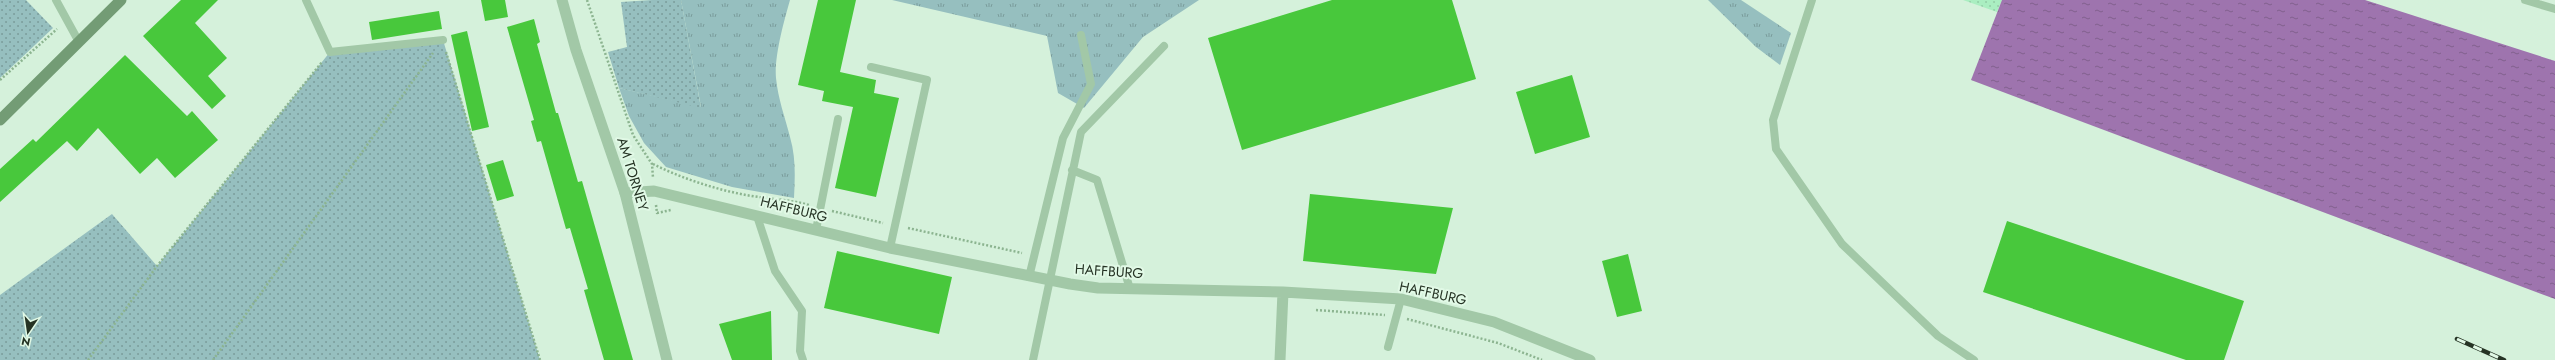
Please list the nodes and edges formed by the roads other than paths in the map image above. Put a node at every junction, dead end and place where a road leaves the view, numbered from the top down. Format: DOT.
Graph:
graph roads {
  1 [pos="56,0"];
  2 [pos="121,0"];
  3 [pos="306,0"];
  4 [pos="562,0"];
  5 [pos="1812,0"];
  6 [pos="2525,0"];
  7 [pos="2555,9"];
  8 [pos="1081,35"];
  9 [pos="443,40"];
  10 [pos="80,42"];
  11 [pos="1164,46"];
  12 [pos="871,67"];
  13 [pos="838,119"];
  14 [pos="0,120"];
  15 [pos="1072,170"];
  16 [pos="625,193"];
  17 [pos="757,216"];
  18 [pos="816,230"];
  19 [pos="890,248"];
  20 [pos="1028,277"];
  21 [pos="1049,281"];
  22 [pos="1130,288"];
  23 [pos="1283,292"];
  24 [pos="1401,299"];
  25 [pos="1388,347"];
  26 [pos="667,360"];
  27 [pos="803,360"];
  28 [pos="1033,360"];
  29 [pos="1280,360"];
  30 [pos="1590,360"];
  31 [pos="1974,360"];
  1 -- 10 [label="lane"];
  2 -- 10 [label="main road"];
  3 -- 9 [label="lane"];
  4 -- 16 [label="street, AM TORNEY"];
  5 -- 31 [label="lane"];
  6 -- 7 [label="lane"];
  8 -- 20 [label="lane"];
  10 -- 14 [label="main road"];
  11 -- 15 [label="lane"];
  12 -- 19 [label="lane"];
  13 -- 18 [label="lane"];
  15 -- 21 [label="lane"];
  15 -- 22 [label="lane"];
  16 -- 17 [label="street, HAFFBURG"];
  16 -- 26 [label="street, AM TORNEY"];
  17 -- 18 [label="street, HAFFBURG"];
  17 -- 27 [label="lane"];
  18 -- 19 [label="street, HAFFBURG"];
  19 -- 20 [label="street, HAFFBURG"];
  20 -- 21 [label="street, HAFFBURG"];
  21 -- 22 [label="street, HAFFBURG"];
  21 -- 28 [label="lane"];
  22 -- 23 [label="street, HAFFBURG"];
  23 -- 24 [label="street, HAFFBURG"];
  23 -- 29 [label="street"];
  24 -- 25 [label="lane"];
  24 -- 30 [label="street, HAFFBURG"];
}
